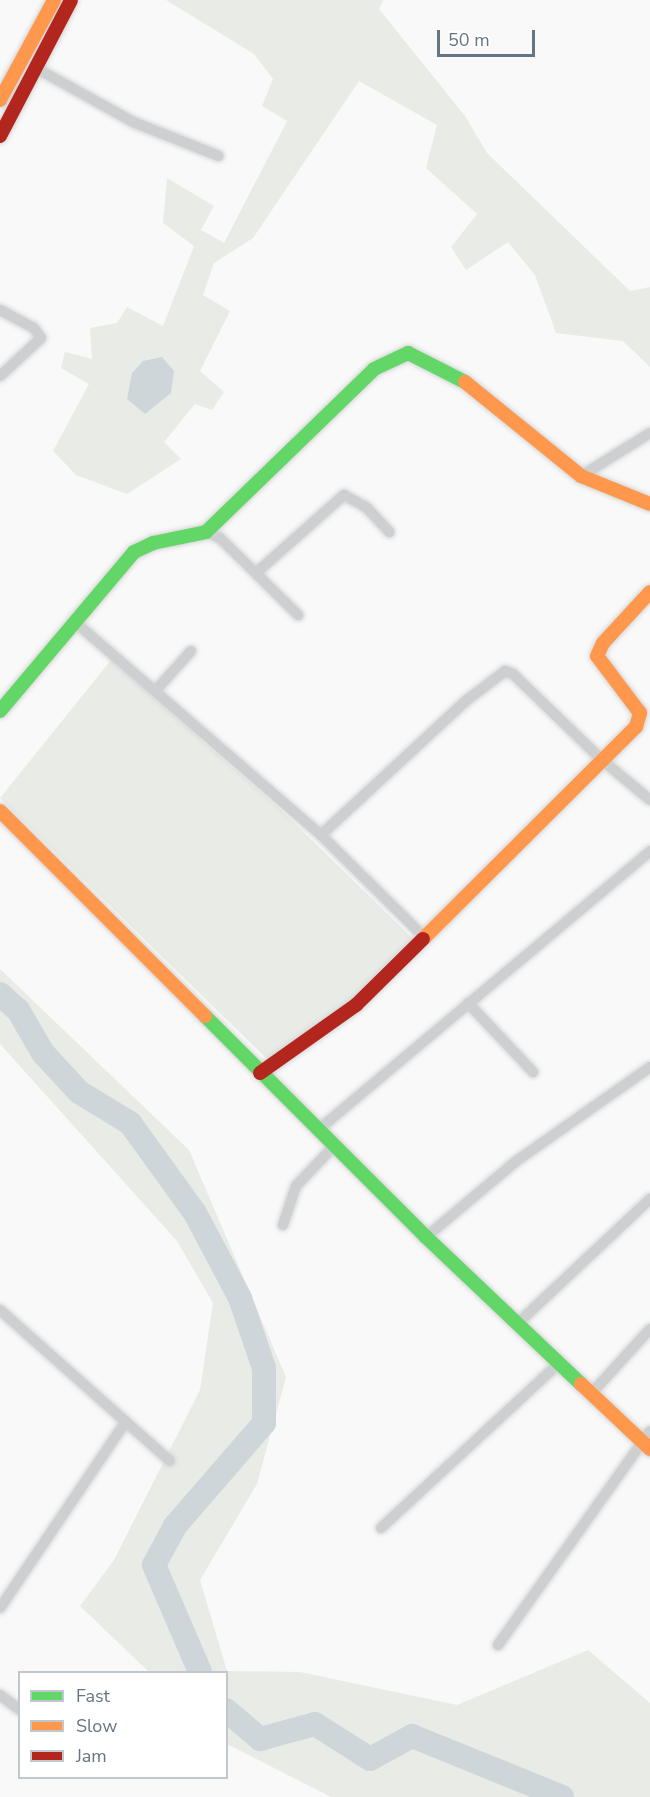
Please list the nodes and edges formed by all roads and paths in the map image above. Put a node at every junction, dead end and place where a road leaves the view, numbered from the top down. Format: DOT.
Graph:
graph roads {
  1 [pos="54,0"];
  2 [pos="71,0"];
  3 [pos="36,68"];
  4 [pos="0,100"];
  5 [pos="0,136"];
  6 [pos="219,156"];
  7 [pos="0,310"];
  8 [pos="0,376"];
  9 [pos="650,434"];
  10 [pos="581,476"];
  11 [pos="650,504"];
  12 [pos="206,532"];
  13 [pos="389,532"];
  14 [pos="256,573"];
  15 [pos="650,592"];
  16 [pos="298,615"];
  17 [pos="75,622"];
  18 [pos="191,651"];
  19 [pos="157,689"];
  20 [pos="0,711"];
  21 [pos="602,760"];
  22 [pos="650,800"];
  23 [pos="0,811"];
  24 [pos="321,835"];
  25 [pos="650,851"];
  26 [pos="423,938"];
  27 [pos="468,1003"];
  28 [pos="650,1067"];
  29 [pos="533,1072"];
  30 [pos="260,1073"];
  31 [pos="318,1130"];
  32 [pos="334,1146"];
  33 [pos="650,1199"];
  34 [pos="283,1226"];
  35 [pos="426,1237"];
  36 [pos="0,1310"];
  37 [pos="517,1324"];
  38 [pos="650,1329"];
  39 [pos="558,1364"];
  40 [pos="590,1395"];
  41 [pos="126,1422"];
  42 [pos="647,1440"];
  43 [pos="170,1461"];
  44 [pos="381,1528"];
  45 [pos="0,1608"];
  46 [pos="498,1645"];
  47 [pos="0,1695"];
  48 [pos="18,1708"];
  1 -- 4 [label="street"];
  2 -- 3 [label="street"];
  3 -- 5 [label="street"];
  3 -- 6 [label="street"];
  7 -- 8 [label="street"];
  9 -- 10 [label="street"];
  10 -- 11 [label="street"];
  10 -- 12 [label="street"];
  12 -- 14 [label="street"];
  12 -- 17 [label="street"];
  13 -- 14 [label="street"];
  14 -- 16 [label="street"];
  15 -- 21 [label="street"];
  17 -- 19 [label="street"];
  17 -- 20 [label="street"];
  18 -- 19 [label="street"];
  19 -- 24 [label="street"];
  21 -- 22 [label="street"];
  21 -- 24 [label="street"];
  21 -- 26 [label="street"];
  23 -- 30 [label="street"];
  24 -- 26 [label="street"];
  25 -- 27 [label="street"];
  26 -- 30 [label="street"];
  27 -- 29 [label="street"];
  27 -- 31 [label="street"];
  28 -- 35 [label="street"];
  30 -- 31 [label="street"];
  31 -- 32 [label="street"];
  32 -- 34 [label="street"];
  32 -- 35 [label="street"];
  33 -- 37 [label="street"];
  35 -- 37 [label="street"];
  36 -- 41 [label="street"];
  37 -- 39 [label="street"];
  38 -- 40 [label="street"];
  39 -- 40 [label="street"];
  39 -- 44 [label="street"];
  40 -- 42 [label="street"];
  41 -- 43 [label="street"];
  41 -- 45 [label="street"];
  42 -- 46 [label="street"];
  47 -- 48 [label="street"];
}
